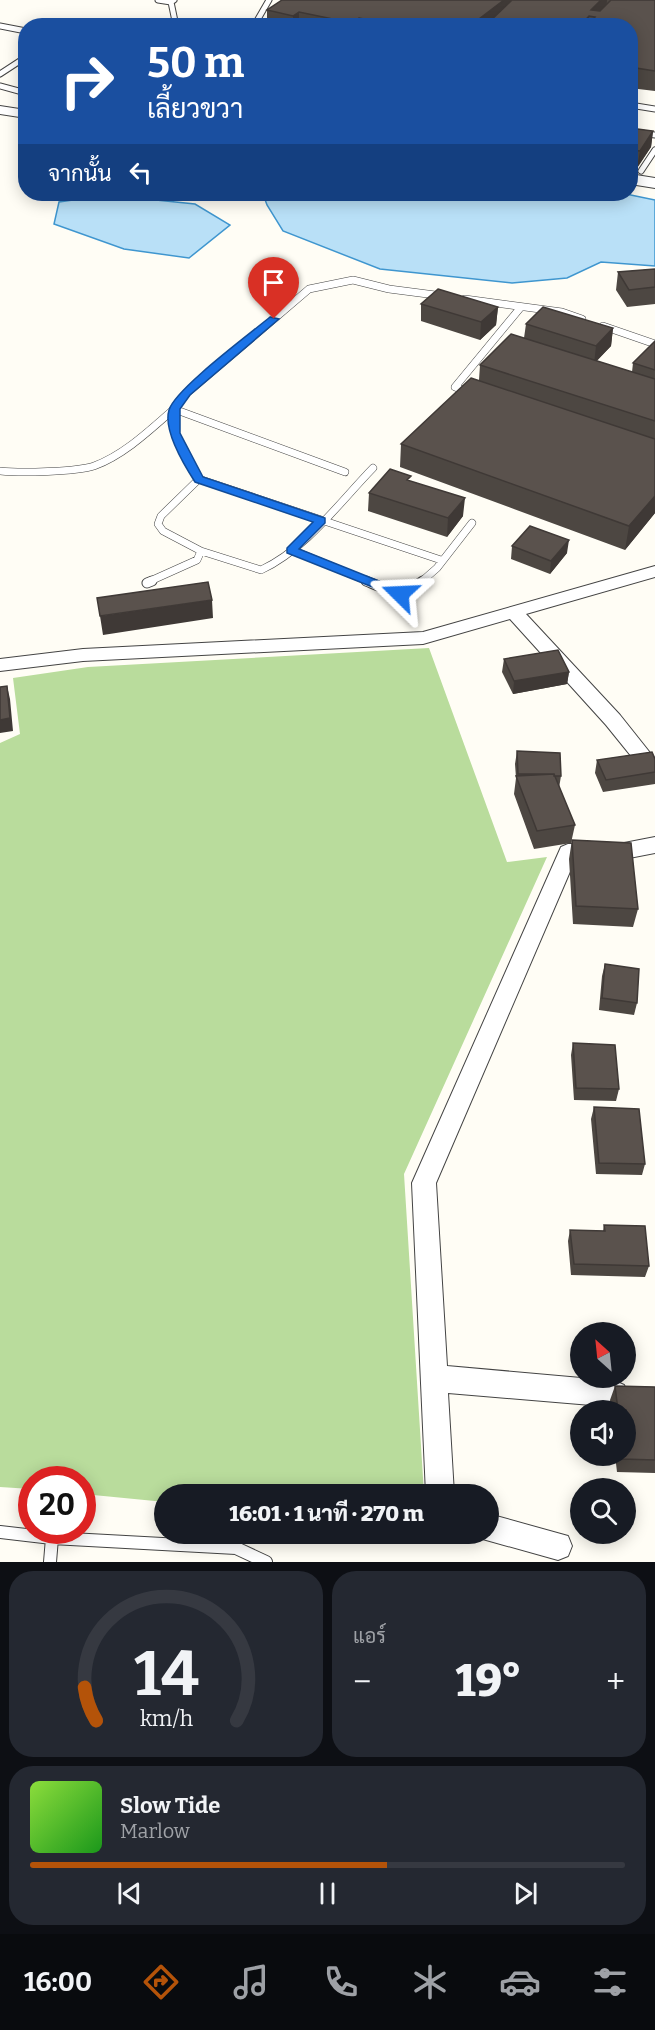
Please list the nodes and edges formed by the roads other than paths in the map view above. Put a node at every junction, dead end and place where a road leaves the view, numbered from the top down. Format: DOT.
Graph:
graph roads {
  1 [pos="158,0"];
  2 [pos="269,0"];
  3 [pos="173,1"];
  4 [pos="175,18"];
  5 [pos="259,18"];
  6 [pos="0,26"];
  7 [pos="18,29"];
  8 [pos="18,62"];
  9 [pos="0,74"];
  10 [pos="0,86"];
  11 [pos="18,91"];
  12 [pos="638,106"];
  13 [pos="655,109"];
  14 [pos="0,110"];
  15 [pos="18,113"];
  16 [pos="638,133"];
  17 [pos="655,135"];
  18 [pos="655,150"];
  19 [pos="638,171"];
  20 [pos="638,176"];
  21 [pos="655,183"];
  22 [pos="521,307"];
  23 [pos="491,343"];
  24 [pos="655,344"];
  25 [pos="502,347"];
  26 [pos="477,395"];
  27 [pos="174,409"];
  28 [pos="373,468"];
  29 [pos="0,471"];
  30 [pos="345,472"];
  31 [pos="199,479"];
  32 [pos="321,521"];
  33 [pos="472,523"];
  34 [pos="292,550"];
  35 [pos="201,551"];
  36 [pos="441,560"];
  37 [pos="655,570"];
  38 [pos="147,583"];
  39 [pos="515,612"];
  40 [pos="0,665"];
  41 [pos="655,772"];
  42 [pos="655,845"];
  43 [pos="434,1378"];
  44 [pos="615,1394"];
  45 [pos="439,1484"];
  46 [pos="499,1531"];
  47 [pos="0,1532"];
  48 [pos="18,1534"];
  49 [pos="96,1540"];
  50 [pos="52,1544"];
  51 [pos="558,1546"];
  52 [pos="50,1562"];
  53 [pos="266,1562"];
  1 -- 3 [label="lane"];
  2 -- 5 [label="lane"];
  3 -- 4 [label="lane"];
  6 -- 7 [label="lane"];
  8 -- 9 [label="lane"];
  10 -- 11 [label="lane"];
  12 -- 13 [label="lane"];
  14 -- 15 [label="street"];
  16 -- 17 [label="lane"];
  18 -- 19 [label="lane"];
  20 -- 21 [label="street"];
  22 -- 23 [label="lane"];
  22 -- 24 [label="lane"];
  22 -- 27 [label="lane"];
  23 -- 25 [label="lane"];
  23 -- 26 [label="lane"];
  27 -- 29 [label="lane"];
  27 -- 30 [label="lane"];
  27 -- 31 [label="lane"];
  28 -- 32 [label="lane"];
  31 -- 32 [label="lane"];
  31 -- 35 [label="lane"];
  32 -- 34 [label="lane"];
  32 -- 36 [label="lane"];
  33 -- 36 [label="lane"];
  34 -- 35 [label="lane"];
  34 -- 36 [label="lane"];
  35 -- 38 [label="lane"];
  37 -- 39 [label="street"];
  39 -- 40 [label="street"];
  39 -- 41 [label="street"];
  42 -- 43 [label="street"];
  43 -- 44 [label="street"];
  43 -- 45 [label="street"];
  46 -- 51 [label="street"];
  47 -- 48 [label="lane"];
  49 -- 53 [label="lane"];
  50 -- 52 [label="lane"];
}
